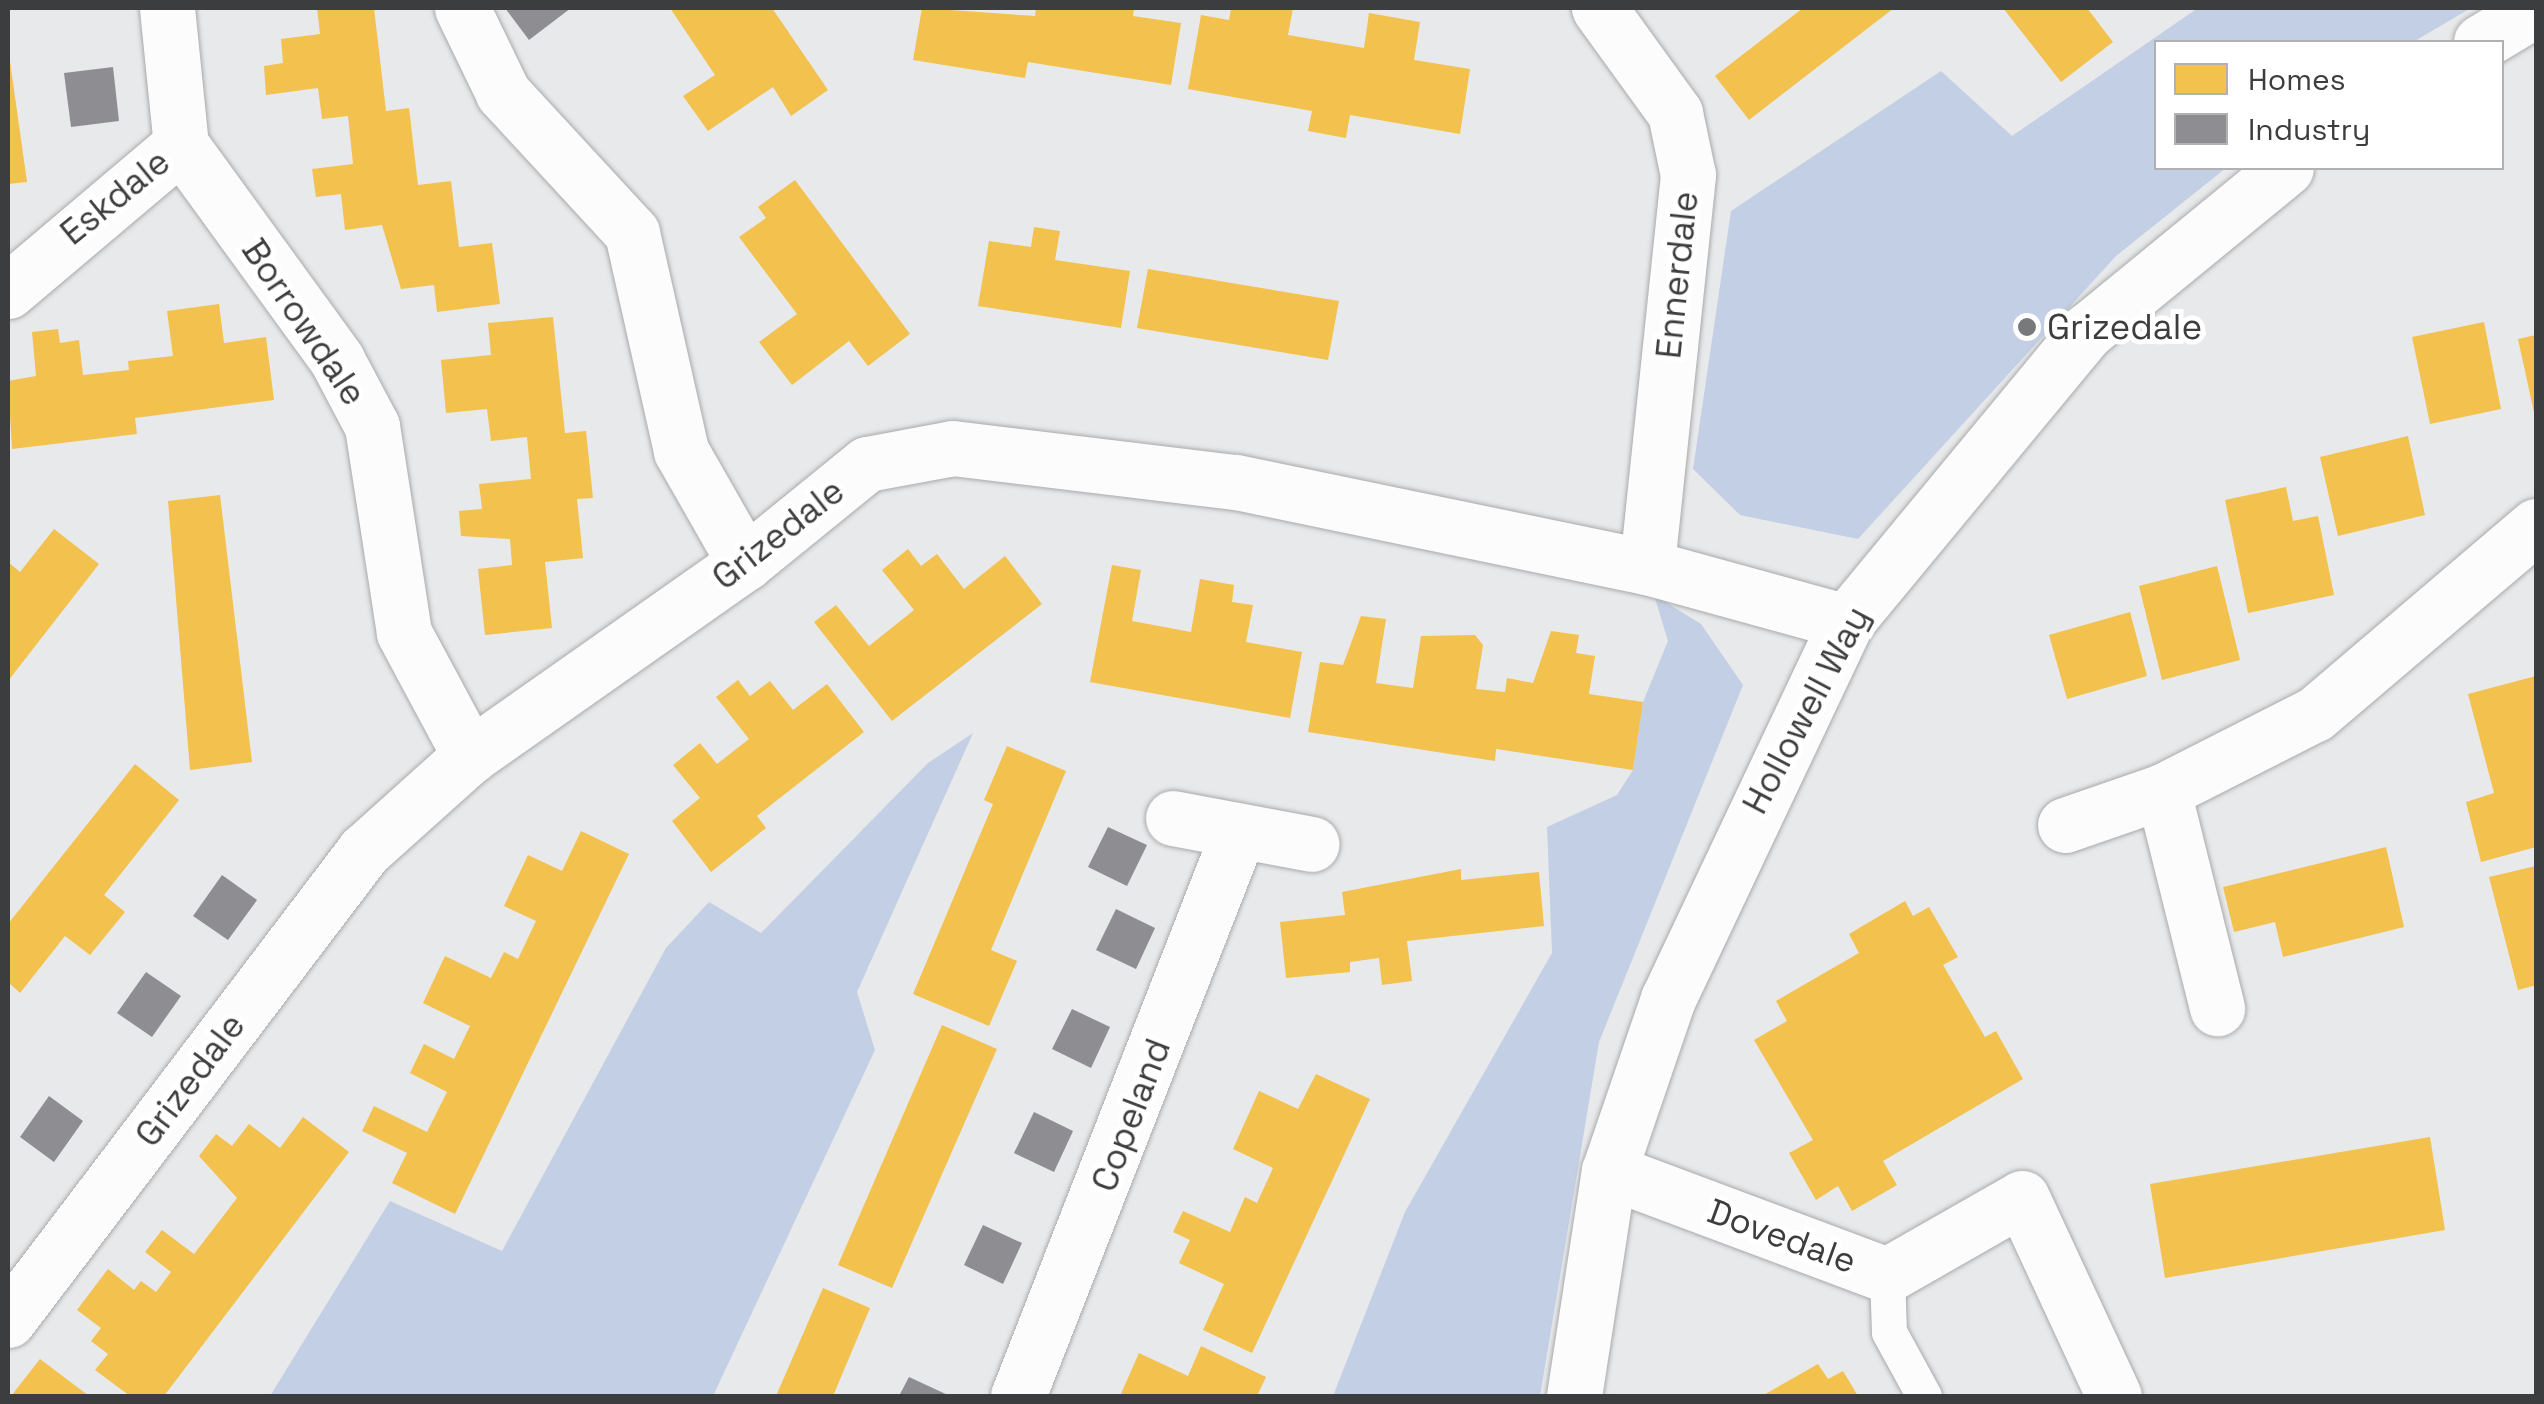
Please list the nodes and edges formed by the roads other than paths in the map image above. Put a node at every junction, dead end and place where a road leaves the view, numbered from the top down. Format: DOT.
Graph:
graph roads {
  1 [pos="167,8"];
  2 [pos="462,8"];
  3 [pos="1599,8"];
  4 [pos="181,145"];
  5 [pos="2284,170"];
  6 [pos="8,291"];
  7 [pos="2536,526"];
  8 [pos="745,563"];
  9 [pos="1647,567"];
  10 [pos="1846,622"];
  11 [pos="470,756"];
  12 [pos="2163,790"];
  13 [pos="1172,818"];
  14 [pos="2065,826"];
  15 [pos="1239,831"];
  16 [pos="1312,844"];
  17 [pos="2217,1008"];
  18 [pos="1609,1171"];
  19 [pos="1887,1275"];
  20 [pos="8,1320"];
  21 [pos="1018,1396"];
  22 [pos="1574,1396"];
  23 [pos="1924,1396"];
  24 [pos="2114,1396"];
  1 -- 4 [label="street"];
  2 -- 8 [label="street"];
  3 -- 9 [label="street, Ennerdale"];
  4 -- 6 [label="street, Eskdale"];
  4 -- 11 [label="street, Borrowdale"];
  5 -- 10 [label="street, Hollowell Way"];
  7 -- 12 [label="street"];
  8 -- 9 [label="street, Grizedale"];
  8 -- 11 [label="street, Grizedale"];
  9 -- 10 [label="street, Grizedale"];
  10 -- 18 [label="street, Hollowell Way"];
  11 -- 20 [label="street, Grizedale"];
  12 -- 14 [label="street"];
  12 -- 17 [label="street"];
  13 -- 15 [label="street"];
  15 -- 16 [label="street"];
  15 -- 21 [label="street, Copeland"];
  18 -- 19 [label="street, Dovedale"];
  18 -- 22 [label="street, Hollowell Way"];
  19 -- 23 [label="lane"];
  19 -- 24 [label="street, Dovedale"];
}
